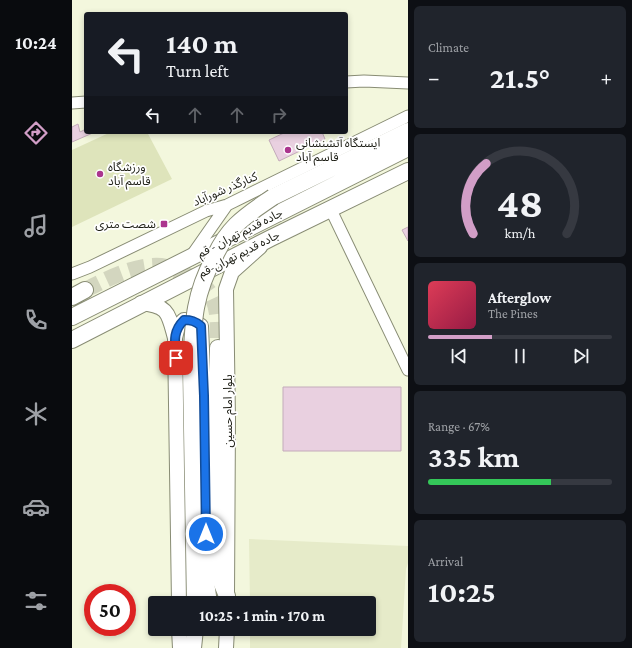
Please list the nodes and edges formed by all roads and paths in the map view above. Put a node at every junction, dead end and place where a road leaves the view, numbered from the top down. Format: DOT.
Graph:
graph roads {
  1 [pos="348,82"];
  2 [pos="408,83"];
  3 [pos="84,102"];
  4 [pos="72,103"];
  5 [pos="408,116"];
  6 [pos="408,131"];
  7 [pos="408,148"];
  8 [pos="408,171"];
  9 [pos="227,205"];
  10 [pos="330,208"];
  11 [pos="271,238"];
  12 [pos="190,258"];
  13 [pos="72,274"];
  14 [pos="141,304"];
  15 [pos="72,317"];
  16 [pos="175,338"];
  17 [pos="72,340"];
  18 [pos="218,348"];
  19 [pos="408,370"];
  20 [pos="179,596"];
  21 [pos="195,596"];
  22 [pos="209,596"];
  23 [pos="226,596"];
  24 [pos="227,596"];
  25 [pos="179,636"];
  26 [pos="195,636"];
  27 [pos="180,648"];
  28 [pos="194,648"];
  1 -- 2 [label="street"];
  3 -- 4 [label="street"];
  5 -- 9 [label="street, کنارگذر شورآباد"];
  6 -- 21 [label="highway, bridge"];
  7 -- 12 [label="highway, جاده قدیم تهران - قم"];
  8 -- 10 [label="highway, جاده قدیم تهران-قم"];
  9 -- 12 [label="street"];
  9 -- 13 [label="street, کنارگذر شورآباد"];
  10 -- 11 [label="highway, جاده قدیم تهران-قم"];
  10 -- 19 [label="street"];
  11 -- 14 [label="highway, جاده قدیم تهران-قم"];
  11 -- 24 [label="main road, بلوار امام حسین"];
  12 -- 15 [label="highway, جاده قدیم تهران - قم"];
  14 -- 16 [label="main road"];
  14 -- 17 [label="highway, جاده قدیم تهران-قم"];
  16 -- 20 [label="main road"];
  16 -- 22 [label="main road"];
  18 -- 23 [label="highway"];
  25 -- 27 [label="main road"];
  26 -- 28 [label="highway"];
}
